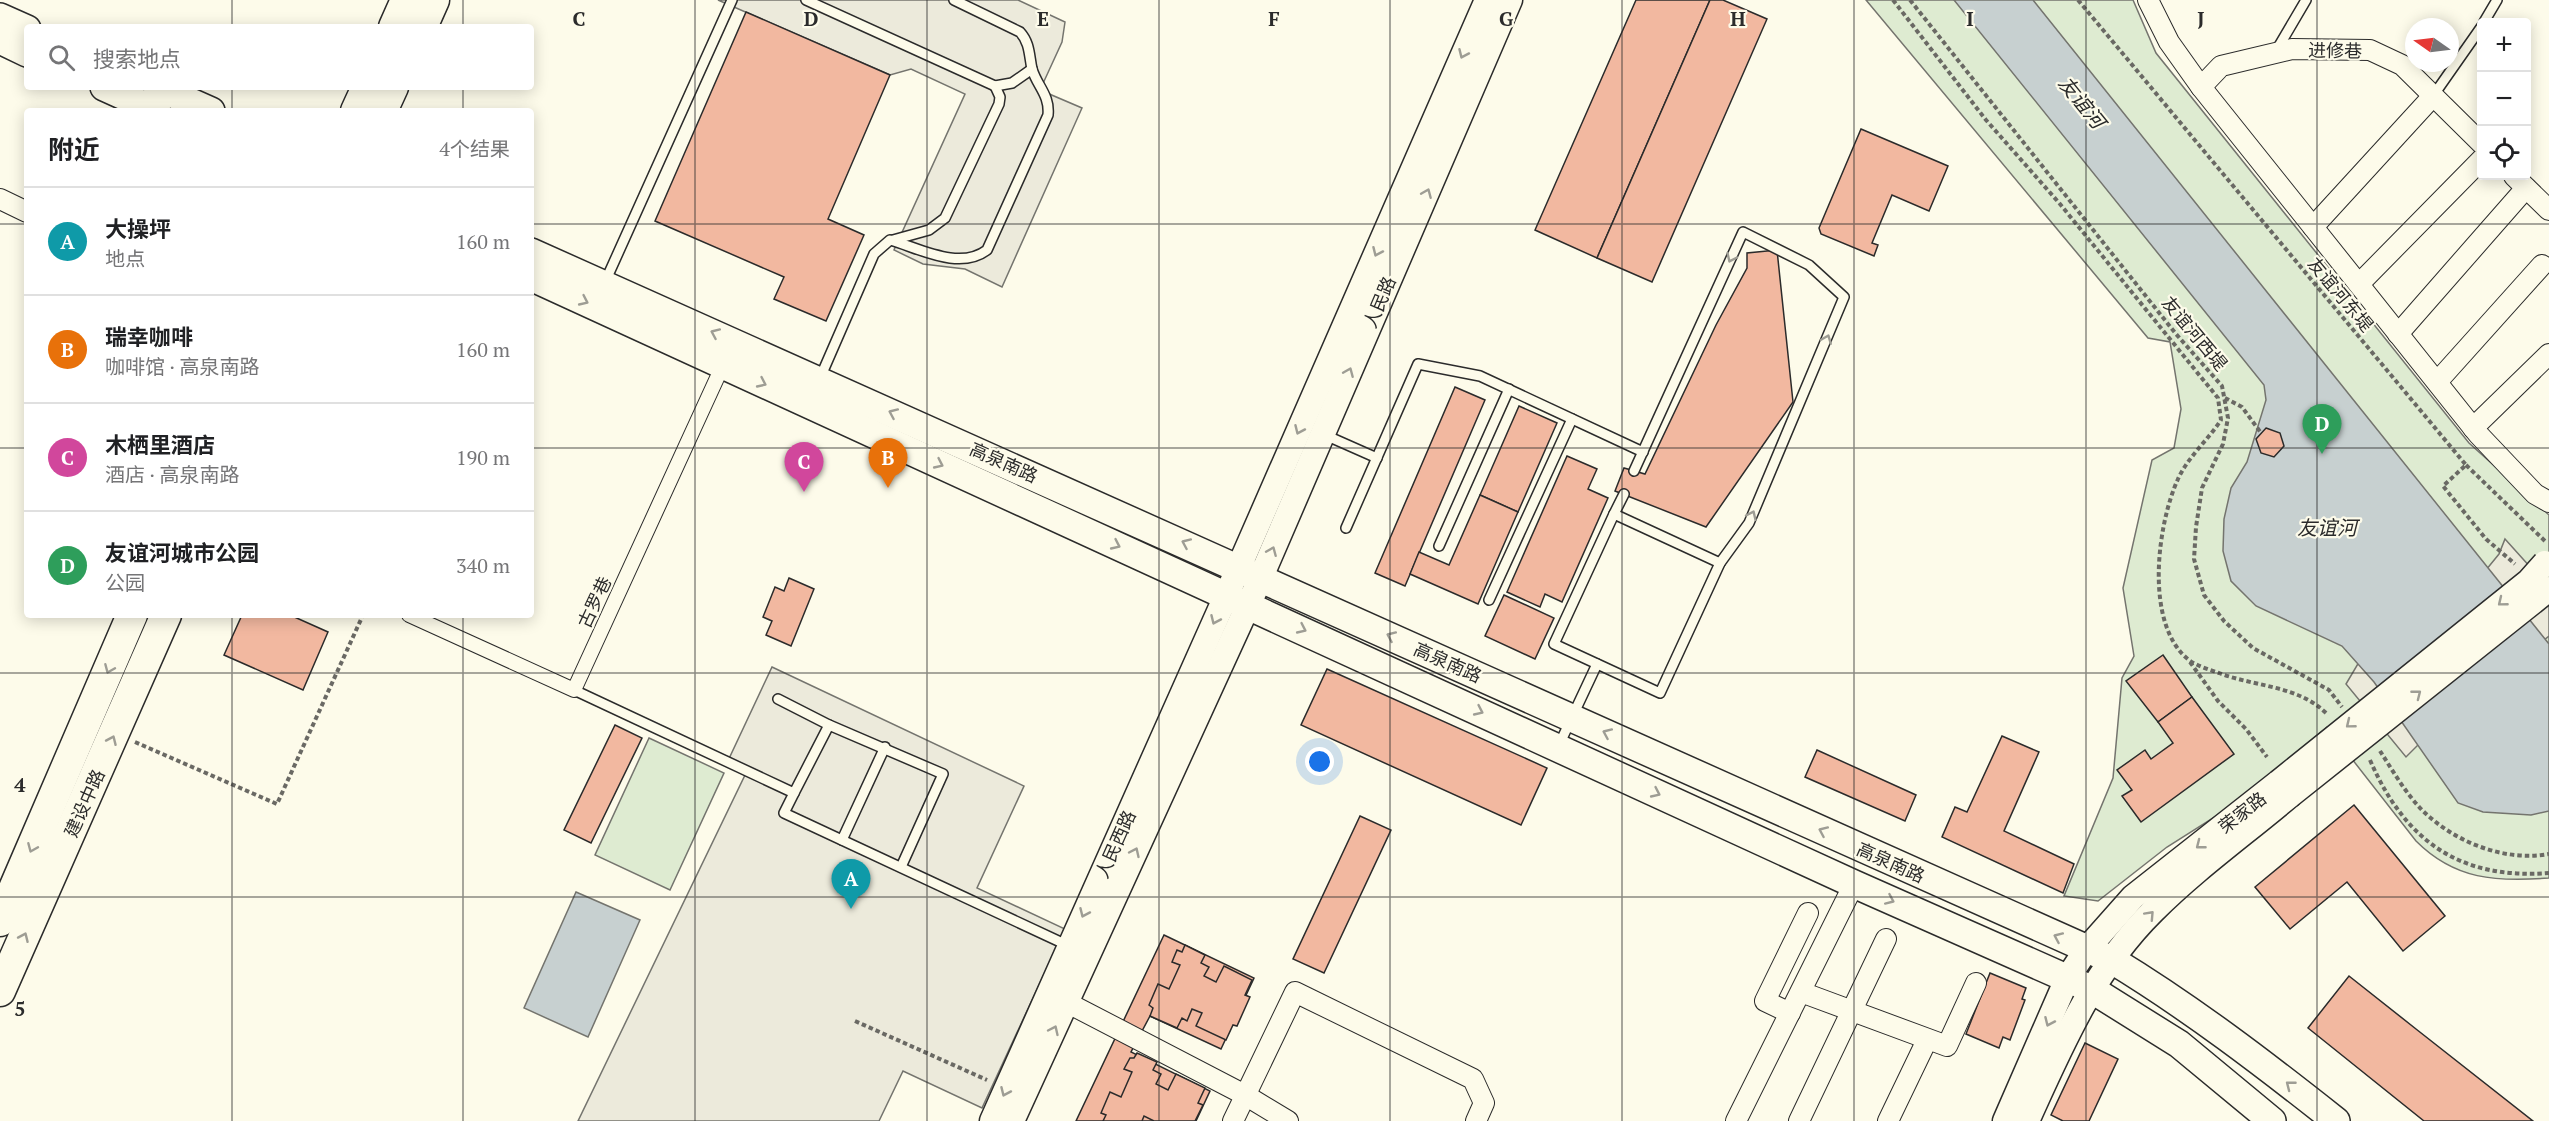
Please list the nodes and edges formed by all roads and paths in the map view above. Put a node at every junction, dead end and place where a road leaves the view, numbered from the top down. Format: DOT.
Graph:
graph roads {
  1 [pos="406,0"];
  2 [pos="434,0"];
  3 [pos="732,0"];
  4 [pos="806,0"];
  5 [pos="954,0"];
  6 [pos="1487,0"];
  7 [pos="1510,0"];
  8 [pos="1893,0"];
  9 [pos="1910,0"];
  10 [pos="2078,0"];
  11 [pos="2148,0"];
  12 [pos="2306,0"];
  13 [pos="2497,0"];
  14 [pos="0,17"];
  15 [pos="2486,18"];
  16 [pos="395,24"];
  17 [pos="423,24"];
  18 [pos="24,28"];
  19 [pos="2477,33"];
  20 [pos="0,40"];
  21 [pos="24,52"];
  22 [pos="2274,53"];
  23 [pos="1032,69"];
  24 [pos="1023,77"];
  25 [pos="1036,79"];
  26 [pos="1012,83"];
  27 [pos="995,86"];
  28 [pos="2201,87"];
  29 [pos="111,90"];
  30 [pos="164,90"];
  31 [pos="366,90"];
  32 [pos="392,90"];
  33 [pos="2433,96"];
  34 [pos="999,104"];
  35 [pos="150,108"];
  36 [pos="204,108"];
  37 [pos="357,108"];
  38 [pos="383,108"];
  39 [pos="2477,140"];
  40 [pos="2477,163"];
  41 [pos="2520,182"];
  42 [pos="0,199"];
  43 [pos="2549,210"];
  44 [pos="24,211"];
  45 [pos="2313,227"];
  46 [pos="890,240"];
  47 [pos="534,253"];
  48 [pos="2542,265"];
  49 [pos="534,278"];
  50 [pos="605,284"];
  51 [pos="2359,285"];
  52 [pos="2398,334"];
  53 [pos="2549,354"];
  54 [pos="723,365"];
  55 [pos="819,380"];
  56 [pos="2437,382"];
  57 [pos="1509,389"];
  58 [pos="2225,398"];
  59 [pos="1572,418"];
  60 [pos="2473,428"];
  61 [pos="2261,433"];
  62 [pos="1322,434"];
  63 [pos="1643,452"];
  64 [pos="1377,458"];
  65 [pos="2466,465"];
  66 [pos="1634,471"];
  67 [pos="1623,494"];
  68 [pos="2549,502"];
  69 [pos="1614,514"];
  70 [pos="1346,528"];
  71 [pos="1439,546"];
  72 [pos="2548,555"];
  73 [pos="1720,563"];
  74 [pos="2522,569"];
  75 [pos="1250,572"];
  76 [pos="2549,589"];
  77 [pos="1237,600"];
  78 [pos="1489,600"];
  79 [pos="131,618"];
  80 [pos="165,618"];
  81 [pos="362,618"];
  82 [pos="416,618"];
  83 [pos="2190,661"];
  84 [pos="1597,664"];
  85 [pos="574,690"];
  86 [pos="778,699"];
  87 [pos="2349,715"];
  88 [pos="2330,717"];
  89 [pos="1572,718"];
  90 [pos="829,725"];
  91 [pos="115,733"];
  92 [pos="885,747"];
  93 [pos="1558,747"];
  94 [pos="2377,747"];
  95 [pos="2267,757"];
  96 [pos="2368,757"];
  97 [pos="2284,789"];
  98 [pos="795,793"];
  99 [pos="842,840"];
  100 [pos="2549,854"];
  101 [pos="901,867"];
  102 [pos="2549,873"];
  103 [pos="1854,884"];
  104 [pos="1808,913"];
  105 [pos="0,921"];
  106 [pos="1886,939"];
  107 [pos="2086,950"];
  108 [pos="1078,951"];
  109 [pos="2112,960"];
  110 [pos="1976,983"];
  111 [pos="2079,984"];
  112 [pos="0,991"];
  113 [pos="1801,992"];
  114 [pos="1066,1002"];
  115 [pos="1852,1012"];
  116 [pos="1790,1013"];
  117 [pos="855,1021"];
  118 [pos="1927,1040"];
  119 [pos="1006,1089"];
  120 [pos="1245,1095"];
  121 [pos="992,1121"];
  122 [pos="1012,1121"];
  123 [pos="1233,1121"];
  124 [pos="1288,1121"];
  125 [pos="1476,1121"];
  126 [pos="1736,1121"];
  127 [pos="1799,1121"];
  128 [pos="1888,1121"];
  129 [pos="2005,1121"];
  130 [pos="2027,1121"];
  131 [pos="2272,1121"];
  132 [pos="2336,1121"];
  1 -- 16 [label="main road"];
  2 -- 17 [label="main road"];
  3 -- 50 [label="lane"];
  4 -- 27 [label="lane"];
  5 -- 23 [label="lane"];
  6 -- 75 [label="street, 人民路, one-way"];
  62 -- 7 [label="street, 人民路, one-way"];
  8 -- 83 [label="path"];
  9 -- 58 [label="path, 友谊河西堤"];
  10 -- 65 [label="path, 友谊河东堤"];
  11 -- 28 [label="street"];
  12 -- 22 [label="lane"];
  13 -- 15 [label="lane"];
  14 -- 18 [label="main road"];
  19 -- 33 [label="lane"];
  20 -- 21 [label="main road"];
  22 -- 28 [label="street, 进修巷"];
  22 -- 33 [label="street, 进修巷"];
  23 -- 24 [label="lane"];
  23 -- 25 [label="lane"];
  24 -- 25 [label="lane"];
  24 -- 26 [label="lane"];
  25 -- 46 [label="lane"];
  26 -- 27 [label="lane"];
  26 -- 34 [label="lane"];
  27 -- 34 [label="lane"];
  28 -- 45 [label="street"];
  29 -- 35 [label="main road"];
  30 -- 36 [label="main road"];
  31 -- 37 [label="main road"];
  32 -- 38 [label="main road"];
  33 -- 39 [label="street, 进修巷"];
  33 -- 45 [label="street"];
  34 -- 46 [label="lane"];
  40 -- 51 [label="street"];
  41 -- 43 [label="street"];
  41 -- 52 [label="street"];
  42 -- 44 [label="street"];
  45 -- 51 [label="street"];
  46 -- 55 [label="lane"];
  47 -- 50 [label="main road, 高泉南路"];
  48 -- 56 [label="street"];
  49 -- 54 [label="main road, 高泉南路, one-way"];
  55 -- 50 [label="main road, 高泉南路, one-way"];
  51 -- 52 [label="street"];
  52 -- 56 [label="street"];
  53 -- 60 [label="street"];
  54 -- 77 [label="main road, 高泉南路, one-way"];
  54 -- 85 [label="street, 古罗巷"];
  75 -- 55 [label="main road, 高泉南路, one-way"];
  56 -- 60 [label="street"];
  57 -- 59 [label="lane"];
  57 -- 64 [label="lane"];
  57 -- 71 [label="lane"];
  58 -- 61 [label="path"];
  58 -- 87 [label="path, 友谊河西堤"];
  59 -- 63 [label="lane"];
  59 -- 78 [label="lane"];
  60 -- 68 [label="street"];
  62 -- 64 [label="lane"];
  75 -- 62 [label="street, 人民路, one-way"];
  63 -- 66 [label="lane"];
  73 -- 63 [label="lane, one-way"];
  64 -- 70 [label="lane"];
  65 -- 72 [label="path, 友谊河东堤"];
  65 -- 74 [label="path"];
  67 -- 69 [label="lane"];
  69 -- 73 [label="lane"];
  69 -- 84 [label="lane"];
  72 -- 97 [label="street, 荣家路, one-way, bridge"];
  73 -- 84 [label="lane"];
  75 -- 77 [label="street, 人民路"];
  89 -- 75 [label="main road, 高泉南路, one-way"];
  97 -- 76 [label="street, one-way, bridge"];
  77 -- 93 [label="main road, 高泉南路, one-way"];
  77 -- 108 [label="street, 人民西路"];
  79 -- 105 [label="main road, 建设中路, one-way"];
  80 -- 91 [label="main road, 建设中路"];
  81 -- 91 [label="path"];
  82 -- 85 [label="street"];
  83 -- 88 [label="path"];
  83 -- 95 [label="path"];
  84 -- 89 [label="lane"];
  85 -- 98 [label="lane"];
  86 -- 90 [label="lane"];
  89 -- 93 [label="lane"];
  107 -- 89 [label="main road, 高泉南路, one-way"];
  90 -- 92 [label="lane"];
  90 -- 98 [label="lane"];
  112 -- 91 [label="main road, 建设中路, one-way"];
  92 -- 99 [label="lane"];
  92 -- 101 [label="lane"];
  93 -- 103 [label="main road, 高泉南路, one-way"];
  94 -- 100 [label="path"];
  96 -- 102 [label="path"];
  97 -- 107 [label="street, 荣家路, one-way"];
  109 -- 97 [label="street, 荣家路, one-way"];
  98 -- 99 [label="lane"];
  99 -- 101 [label="lane"];
  101 -- 108 [label="lane"];
  103 -- 111 [label="main road, 高泉南路, one-way"];
  103 -- 113 [label="street"];
  104 -- 116 [label="street"];
  106 -- 115 [label="street"];
  107 -- 109 [label="main road, 高泉南路"];
  107 -- 111 [label="street, 荣家路"];
  108 -- 114 [label="street, 人民西路"];
  108 -- 119 [label="street, 人民西路"];
  109 -- 111 [label="street, 荣家路"];
  132 -- 109 [label="main road, 高泉南路, one-way"];
  110 -- 118 [label="street"];
  111 -- 129 [label="street, 荣家路, one-way"];
  111 -- 130 [label="street, 荣家路"];
  111 -- 131 [label="main road, 高泉南路"];
  113 -- 115 [label="street"];
  113 -- 116 [label="street"];
  114 -- 120 [label="street"];
  122 -- 114 [label="street, 人民西路, one-way"];
  115 -- 118 [label="street"];
  115 -- 127 [label="street"];
  116 -- 126 [label="street"];
  117 -- 119 [label="path"];
  118 -- 128 [label="street"];
  119 -- 121 [label="street, 人民西路, one-way"];
  120 -- 123 [label="street"];
  120 -- 124 [label="street"];
  120 -- 125 [label="street"];
}
